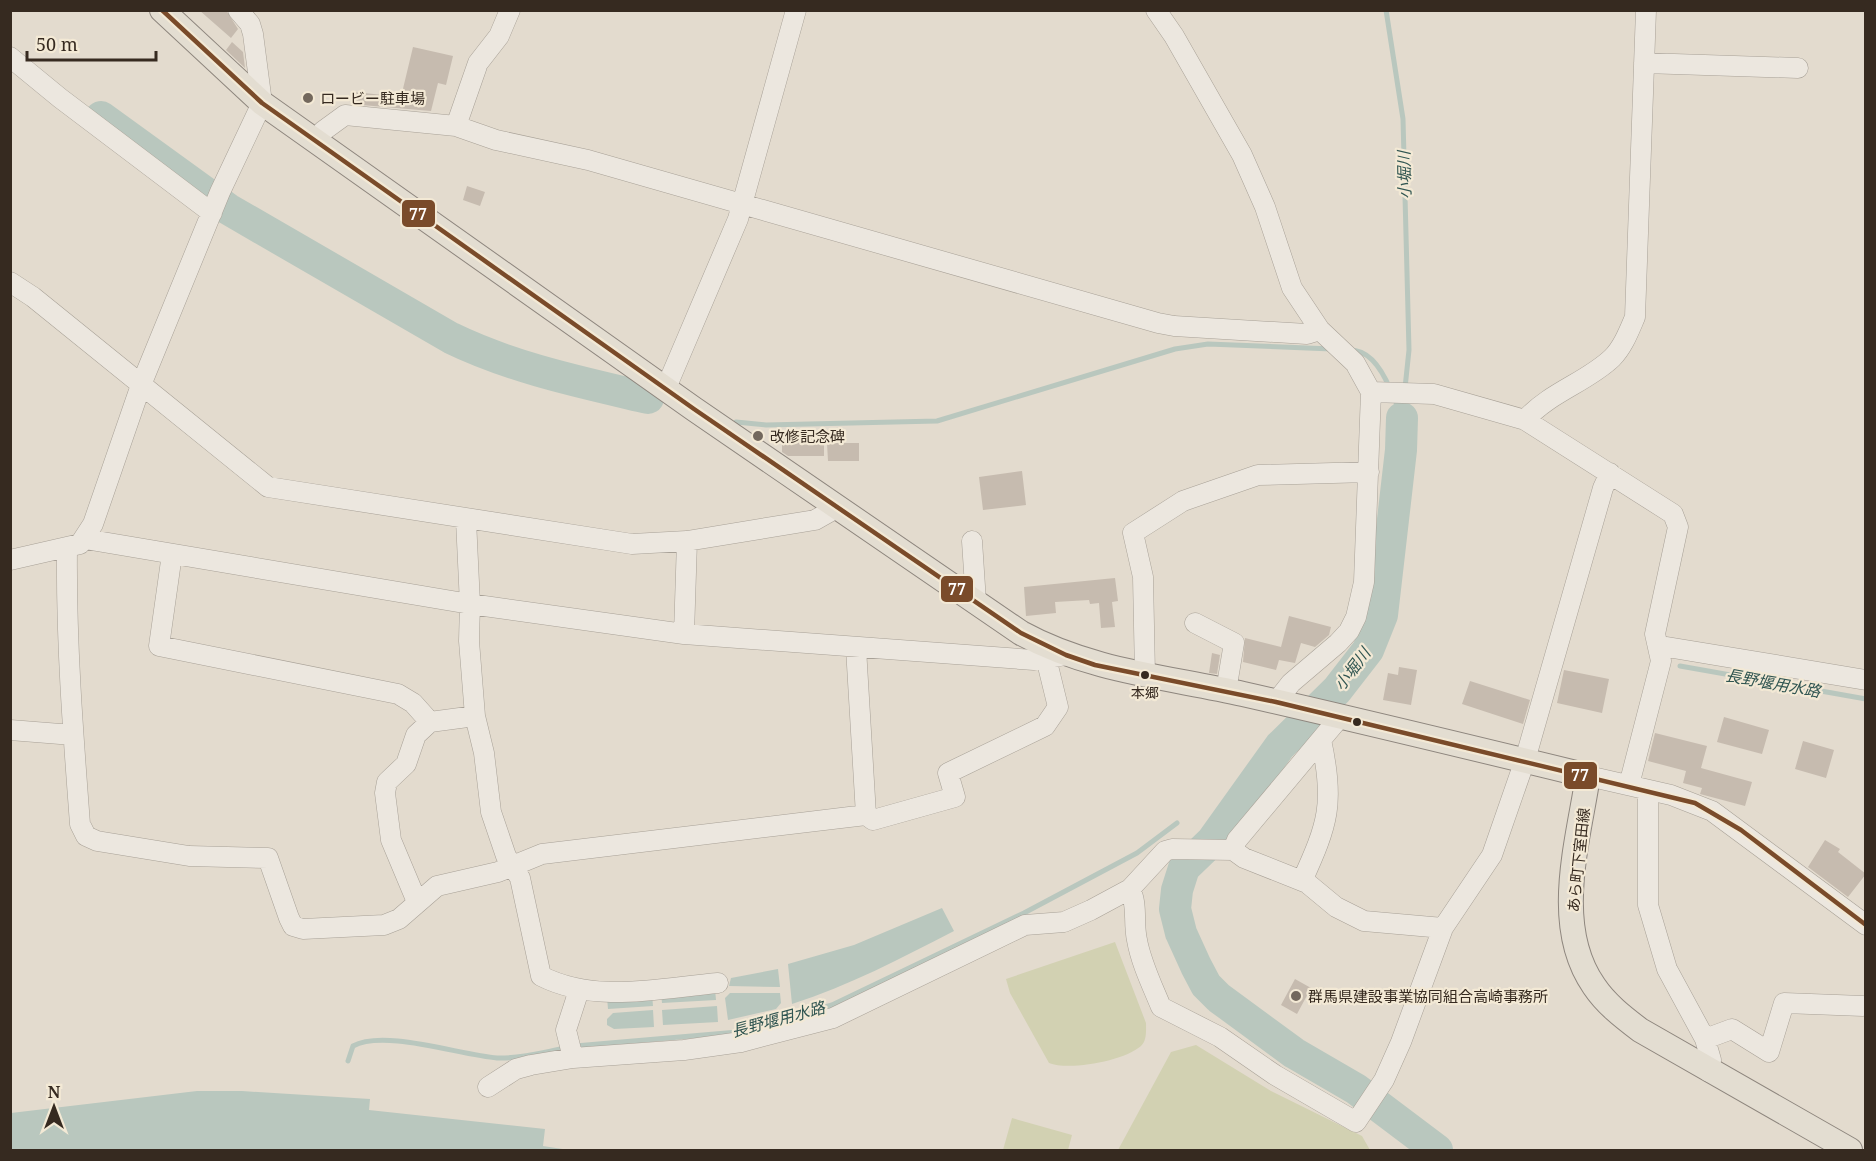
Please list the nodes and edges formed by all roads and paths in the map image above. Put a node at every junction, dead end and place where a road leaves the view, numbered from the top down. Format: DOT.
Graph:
graph roads {
  1 [pos="162,10"];
  2 [pos="238,10"];
  3 [pos="510,10"];
  4 [pos="796,10"];
  5 [pos="1156,10"];
  6 [pos="1646,10"];
  7 [pos="10,57"];
  8 [pos="1644,63"];
  9 [pos="1798,68"];
  10 [pos="262,102"];
  11 [pos="456,126"];
  12 [pos="318,142"];
  13 [pos="216,204"];
  14 [pos="742,204"];
  15 [pos="10,282"];
  16 [pos="1326,335"];
  17 [pos="141,385"];
  18 [pos="666,388"];
  19 [pos="1374,392"];
  20 [pos="1525,420"];
  21 [pos="1369,472"];
  22 [pos="1610,473"];
  23 [pos="838,507"];
  24 [pos="466,520"];
  25 [pos="85,539"];
  26 [pos="687,541"];
  27 [pos="972,541"];
  28 [pos="68,549"];
  29 [pos="172,554"];
  30 [pos="10,560"];
  31 [pos="976,602"];
  32 [pos="470,604"];
  33 [pos="1195,623"];
  34 [pos="684,634"];
  35 [pos="856,648"];
  36 [pos="1659,651"];
  37 [pos="1056,657"];
  38 [pos="1145,675"];
  39 [pos="1866,680"];
  40 [pos="1226,691"];
  41 [pos="1281,703"];
  42 [pos="475,716"];
  43 [pos="1335,716"];
  44 [pos="430,722"];
  45 [pos="10,730"];
  46 [pos="74,735"];
  47 [pos="1321,740"];
  48 [pos="1525,760"];
  49 [pos="1588,776"];
  50 [pos="1638,788"];
  51 [pos="866,815"];
  52 [pos="1230,849"];
  53 [pos="513,867"];
  54 [pos="1302,881"];
  55 [pos="1130,889"];
  56 [pos="417,902"];
  57 [pos="1866,925"];
  58 [pos="1443,928"];
  59 [pos="718,983"];
  60 [pos="579,990"];
  61 [pos="1863,1006"];
  62 [pos="1705,1039"];
  63 [pos="572,1055"];
  64 [pos="1709,1072"];
  65 [pos="488,1087"];
  66 [pos="1850,1150"];
  1 -- 10 [label="main road"];
  2 -- 10 [label="street"];
  3 -- 11 [label="street"];
  4 -- 14 [label="street"];
  5 -- 16 [label="street"];
  6 -- 8 [label="street"];
  7 -- 13 [label="street"];
  8 -- 9 [label="street"];
  8 -- 20 [label="street"];
  10 -- 12 [label="main road"];
  10 -- 13 [label="street"];
  11 -- 12 [label="street"];
  11 -- 14 [label="street"];
  12 -- 18 [label="main road"];
  13 -- 17 [label="street"];
  14 -- 16 [label="street"];
  14 -- 18 [label="street"];
  15 -- 17 [label="street"];
  16 -- 19 [label="street"];
  17 -- 24 [label="street"];
  17 -- 25 [label="street"];
  18 -- 23 [label="main road"];
  19 -- 20 [label="street"];
  19 -- 21 [label="street"];
  20 -- 22 [label="street"];
  21 -- 38 [label="street"];
  21 -- 41 [label="street"];
  22 -- 36 [label="street"];
  22 -- 48 [label="street"];
  23 -- 26 [label="street"];
  23 -- 31 [label="main road"];
  24 -- 26 [label="street"];
  24 -- 32 [label="street"];
  25 -- 28 [label="street"];
  25 -- 29 [label="street"];
  26 -- 34 [label="street"];
  27 -- 31 [label="street"];
  28 -- 30 [label="street"];
  28 -- 46 [label="street"];
  29 -- 32 [label="street"];
  29 -- 44 [label="street"];
  31 -- 37 [label="main road"];
  32 -- 34 [label="street"];
  32 -- 42 [label="street"];
  33 -- 40 [label="street"];
  34 -- 35 [label="street"];
  35 -- 37 [label="street"];
  35 -- 51 [label="street"];
  36 -- 39 [label="street"];
  36 -- 50 [label="street"];
  37 -- 38 [label="main road"];
  37 -- 51 [label="street"];
  38 -- 40 [label="main road"];
  40 -- 41 [label="main road"];
  41 -- 43 [label="main road"];
  42 -- 44 [label="street"];
  42 -- 53 [label="street"];
  43 -- 47 [label="street"];
  43 -- 48 [label="main road"];
  44 -- 56 [label="street"];
  45 -- 46 [label="street"];
  46 -- 56 [label="street"];
  47 -- 52 [label="street"];
  47 -- 54 [label="street"];
  48 -- 49 [label="main road"];
  48 -- 58 [label="street"];
  49 -- 50 [label="street"];
  49 -- 64 [label="main road, あら町下室田線"];
  50 -- 57 [label="street"];
  50 -- 62 [label="street"];
  51 -- 53 [label="street"];
  52 -- 54 [label="street"];
  52 -- 55 [label="street"];
  53 -- 56 [label="street"];
  53 -- 60 [label="street"];
  54 -- 58 [label="street"];
  55 -- 58 [label="street"];
  55 -- 63 [label="street"];
  59 -- 60 [label="street"];
  60 -- 63 [label="street"];
  61 -- 62 [label="street"];
  62 -- 64 [label="street"];
  63 -- 65 [label="street"];
  64 -- 66 [label="main road, あら町下室田線"];
}
